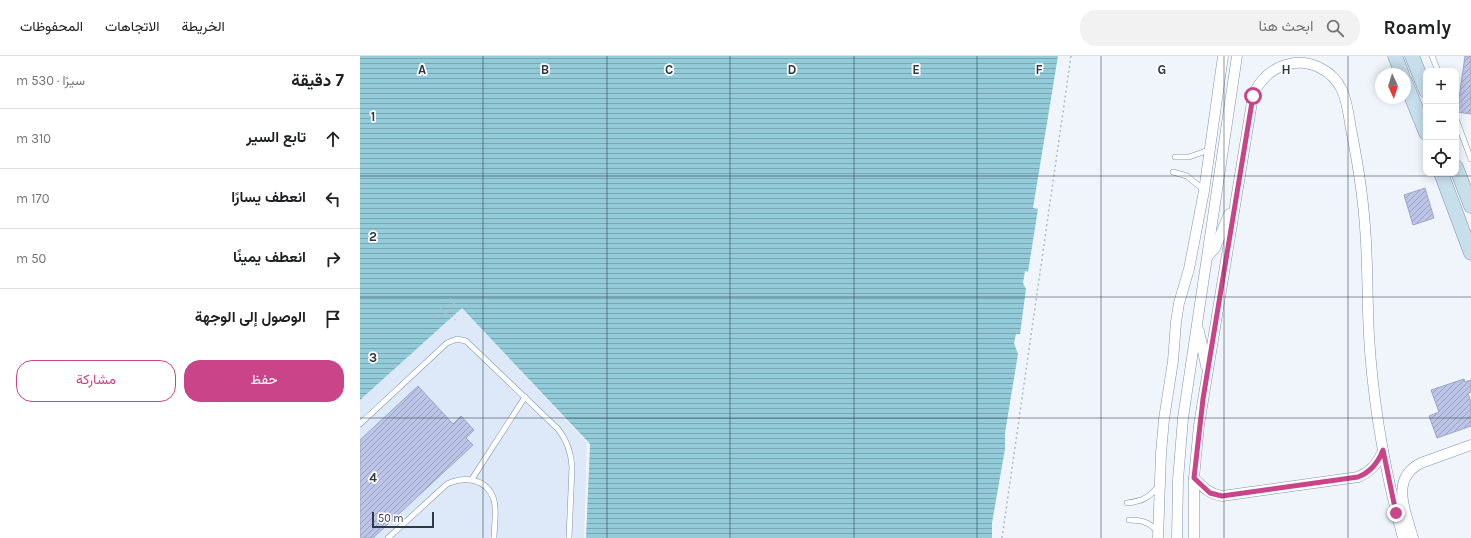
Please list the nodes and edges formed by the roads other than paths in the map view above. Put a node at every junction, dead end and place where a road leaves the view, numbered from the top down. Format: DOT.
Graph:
graph roads {
  1 [pos="1223,56"];
  2 [pos="1238,56"];
  3 [pos="1395,56"];
  4 [pos="1412,56"];
  5 [pos="1432,56"];
  6 [pos="1400,68"];
  7 [pos="1437,68"];
  8 [pos="1423,83"];
  9 [pos="1411,96"];
  10 [pos="1423,126"];
  11 [pos="1459,127"];
  12 [pos="1210,149"];
  13 [pos="1175,157"];
  14 [pos="1471,159"];
  15 [pos="1173,172"];
  16 [pos="1459,174"];
  17 [pos="1442,176"];
  18 [pos="1204,190"];
  19 [pos="1235,199"];
  20 [pos="1471,206"];
  21 [pos="1471,253"];
  22 [pos="1208,257"];
  23 [pos="1197,325"];
  24 [pos="1208,373"];
  25 [pos="525,396"];
  26 [pos="360,424"];
  27 [pos="1471,445"];
  28 [pos="1383,450"];
  29 [pos="1194,478"];
  30 [pos="472,479"];
  31 [pos="1160,485"];
  32 [pos="1126,503"];
  33 [pos="1130,520"];
  34 [pos="1158,535"];
  35 [pos="388,538"];
  36 [pos="494,538"];
  37 [pos="569,538"];
  38 [pos="1177,538"];
  39 [pos="1194,538"];
  40 [pos="1403,538"];
  41 [pos="1412,538"];
  1 -- 12 [label="street"];
  2 -- 22 [label="street"];
  3 -- 6 [label="street"];
  4 -- 8 [label="street"];
  5 -- 7 [label="lane"];
  9 -- 10 [label="street"];
  11 -- 14 [label="lane"];
  12 -- 13 [label="lane"];
  12 -- 18 [label="street"];
  15 -- 18 [label="lane"];
  16 -- 20 [label="street"];
  17 -- 21 [label="street"];
  18 -- 31 [label="street"];
  19 -- 22 [label="street"];
  19 -- 24 [label="street"];
  19 -- 28 [label="street"];
  22 -- 23 [label="street"];
  23 -- 24 [label="street"];
  23 -- 38 [label="street"];
  24 -- 29 [label="street"];
  25 -- 26 [label="lane"];
  25 -- 30 [label="lane"];
  25 -- 37 [label="lane"];
  27 -- 41 [label="street"];
  28 -- 29 [label="street"];
  28 -- 40 [label="street"];
  29 -- 39 [label="street"];
  30 -- 35 [label="lane"];
  30 -- 36 [label="lane"];
  31 -- 32 [label="lane"];
  31 -- 34 [label="street"];
  33 -- 34 [label="lane"];
}
